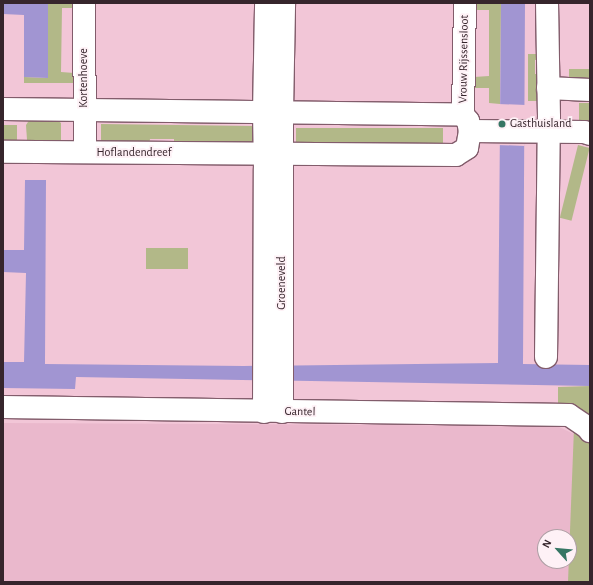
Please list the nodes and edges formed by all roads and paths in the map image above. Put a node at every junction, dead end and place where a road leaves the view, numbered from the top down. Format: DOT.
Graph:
graph roads {
  1 [pos="84,3"];
  2 [pos="266,3"];
  3 [pos="284,3"];
  4 [pos="465,3"];
  5 [pos="547,3"];
  6 [pos="548,88"];
  7 [pos="590,90"];
  8 [pos="3,109"];
  9 [pos="84,110"];
  10 [pos="273,112"];
  11 [pos="474,126"];
  12 [pos="538,131"];
  13 [pos="590,134"];
  14 [pos="3,152"];
  15 [pos="85,152"];
  16 [pos="273,153"];
  17 [pos="546,357"];
  18 [pos="273,405"];
  19 [pos="3,407"];
  20 [pos="590,432"];
  1 -- 9 [label="street, Kortenhoeve"];
  2 -- 10 [label="street"];
  3 -- 10 [label="street"];
  4 -- 11 [label="street, Vrouw Rijssensloot"];
  5 -- 6 [label="street"];
  6 -- 7 [label="street"];
  6 -- 12 [label="street"];
  8 -- 9 [label="street"];
  9 -- 10 [label="street"];
  9 -- 15 [label="street, Kortenhoeve"];
  10 -- 11 [label="street"];
  10 -- 16 [label="street"];
  11 -- 12 [label="street"];
  11 -- 16 [label="street, Hoflandendreef"];
  12 -- 13 [label="street"];
  12 -- 17 [label="street"];
  14 -- 15 [label="street, Hoflandendreef"];
  15 -- 16 [label="street, Hoflandendreef"];
  16 -- 18 [label="street, Groeneveld"];
  18 -- 19 [label="street, Gantel"];
  18 -- 20 [label="street, Gantel"];
}
